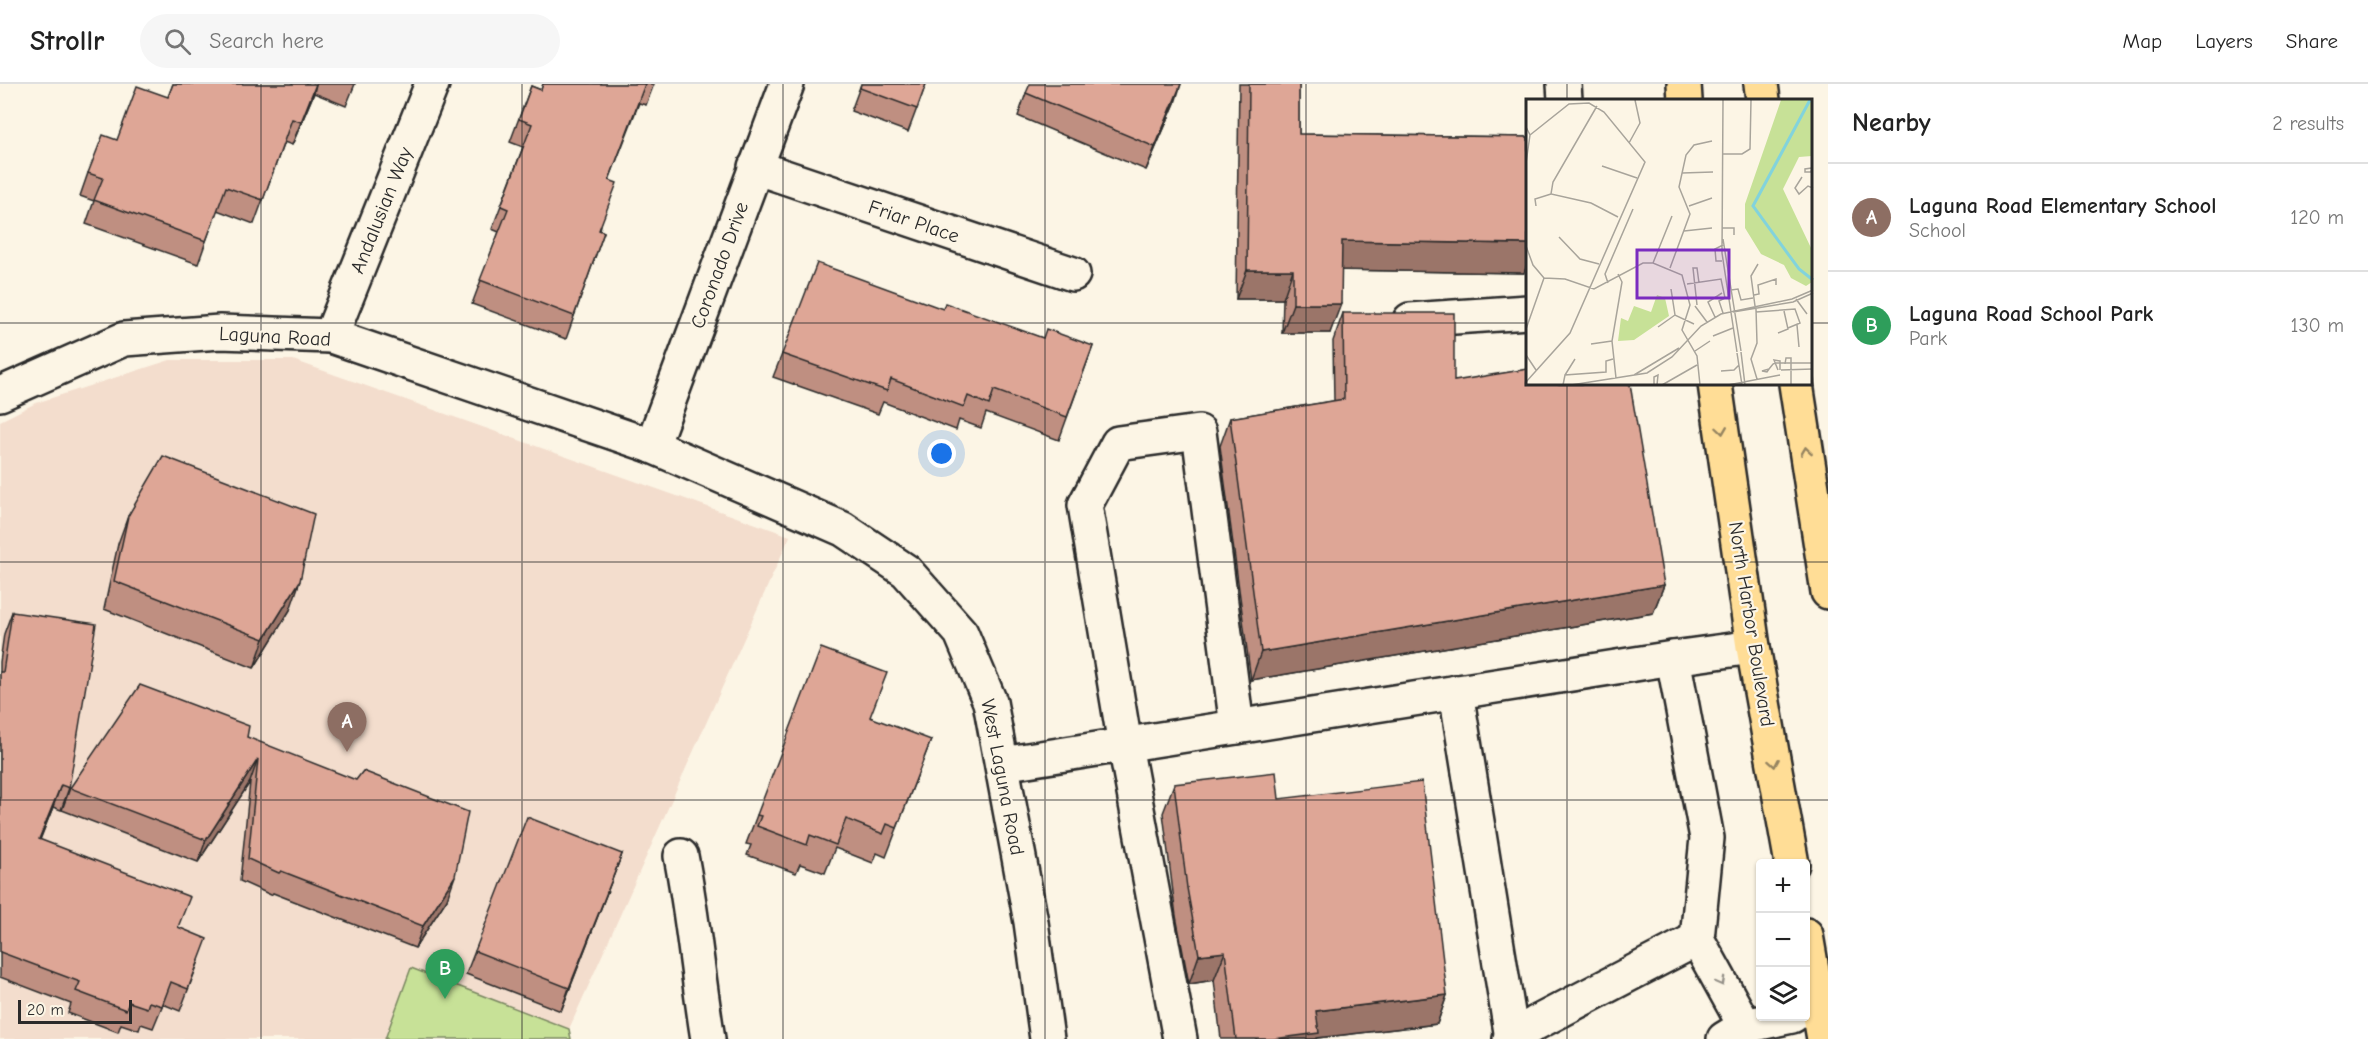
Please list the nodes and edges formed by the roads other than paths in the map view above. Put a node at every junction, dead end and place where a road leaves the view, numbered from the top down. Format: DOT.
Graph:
graph roads {
  1 [pos="432,84"];
  2 [pos="787,84"];
  3 [pos="1564,84"];
  4 [pos="1684,84"];
  5 [pos="1761,84"];
  6 [pos="1565,99"];
  7 [pos="1685,99"];
  8 [pos="1763,99"];
  9 [pos="755,167"];
  10 [pos="1073,274"];
  11 [pos="1526,312"];
  12 [pos="1382,322"];
  13 [pos="331,336"];
  14 [pos="1715,386"];
  15 [pos="1796,386"];
  16 [pos="0,394"];
  17 [pos="652,446"];
  18 [pos="1828,592"];
  19 [pos="1753,647"];
  20 [pos="1673,658"];
  21 [pos="1456,692"];
  22 [pos="1237,727"];
  23 [pos="1125,745"];
  24 [pos="1002,764"];
  25 [pos="681,856"];
  26 [pos="1791,859"];
  27 [pos="1697,939"];
  28 [pos="1804,1021"];
  29 [pos="1735,1032"];
  30 [pos="1511,1038"];
  31 [pos="708,1039"];
  32 [pos="1047,1039"];
  33 [pos="1180,1039"];
  1 -- 13 [label="street, Andalusian Way"];
  2 -- 9 [label="street, Coronado Drive"];
  3 -- 6 [label="street"];
  4 -- 7 [label="main road"];
  5 -- 8 [label="main road"];
  9 -- 10 [label="street, Friar Place"];
  9 -- 17 [label="street, Coronado Drive"];
  11 -- 12 [label="street"];
  13 -- 16 [label="street, Laguna Road"];
  13 -- 17 [label="street, Laguna Road"];
  14 -- 19 [label="main road, North Harbor Boulevard, one-way"];
  18 -- 15 [label="main road, one-way"];
  17 -- 24 [label="street, West Laguna Road"];
  19 -- 20 [label="street"];
  19 -- 26 [label="main road, North Harbor Boulevard, one-way"];
  20 -- 21 [label="street"];
  20 -- 27 [label="street"];
  21 -- 22 [label="street"];
  21 -- 30 [label="street"];
  22 -- 23 [label="street"];
  22 -- 23 [label="street"];
  23 -- 24 [label="street"];
  23 -- 33 [label="street"];
  24 -- 32 [label="street, West Laguna Road"];
  25 -- 31 [label="street"];
  27 -- 29 [label="street, one-way"];
  27 -- 30 [label="street"];
  28 -- 29 [label="street"];
}
